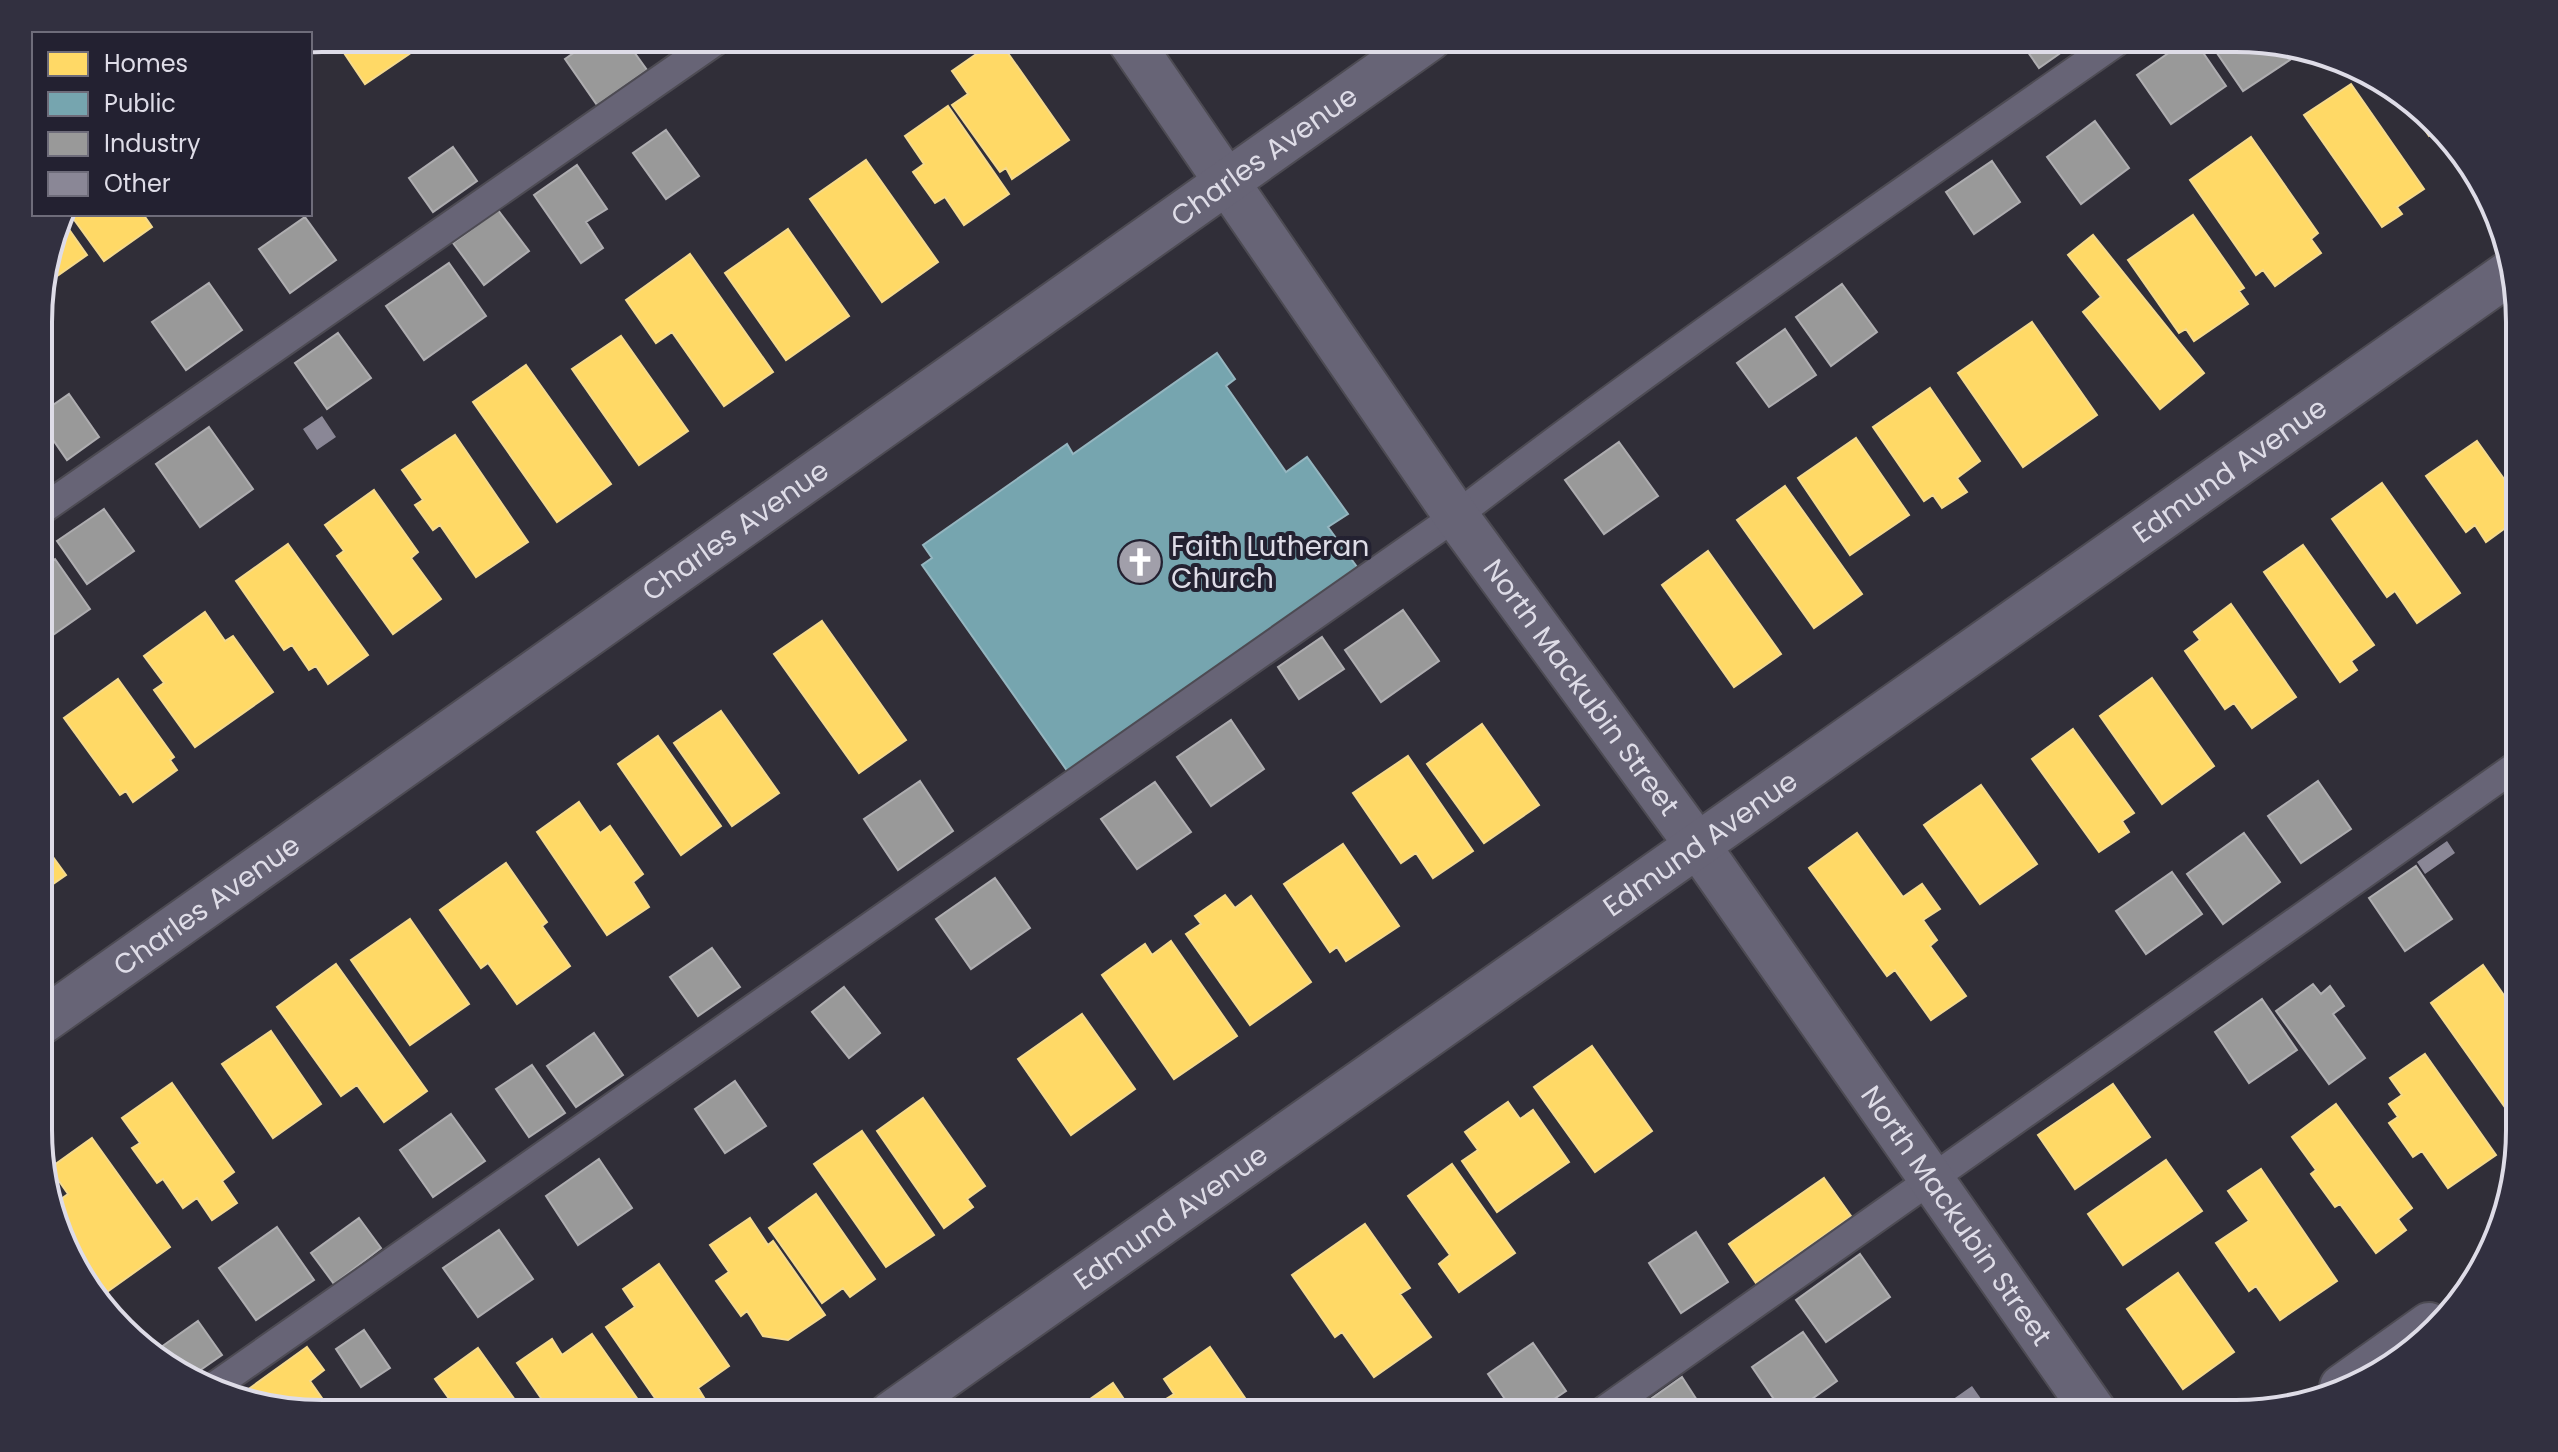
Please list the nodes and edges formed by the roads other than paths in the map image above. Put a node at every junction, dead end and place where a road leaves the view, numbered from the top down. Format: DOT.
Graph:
graph roads {
  1 [pos="1410,52"];
  2 [pos="2102,52"];
  3 [pos="699,53"];
  4 [pos="1138,53"];
  5 [pos="1226,182"];
  6 [pos="2502,278"];
  7 [pos="52,503"];
  8 [pos="1456,516"];
  9 [pos="2505,774"];
  10 [pos="1698,846"];
  11 [pos="52,1014"];
  12 [pos="1932,1180"];
  13 [pos="223,1381"];
  14 [pos="1620,1399"];
  15 [pos="2085,1399"];
  16 [pos="911,1400"];
  1 -- 5 [label="street, Charles Avenue"];
  2 -- 8 [label="lane"];
  3 -- 7 [label="lane"];
  4 -- 5 [label="street, North Mackubin Street"];
  5 -- 8 [label="street, North Mackubin Street"];
  5 -- 11 [label="street, Charles Avenue"];
  6 -- 10 [label="street, Edmund Avenue"];
  8 -- 10 [label="street, North Mackubin Street"];
  8 -- 13 [label="lane"];
  9 -- 12 [label="lane"];
  10 -- 12 [label="street, North Mackubin Street"];
  10 -- 16 [label="street, Edmund Avenue"];
  12 -- 14 [label="lane"];
  12 -- 15 [label="street, North Mackubin Street"];
}
